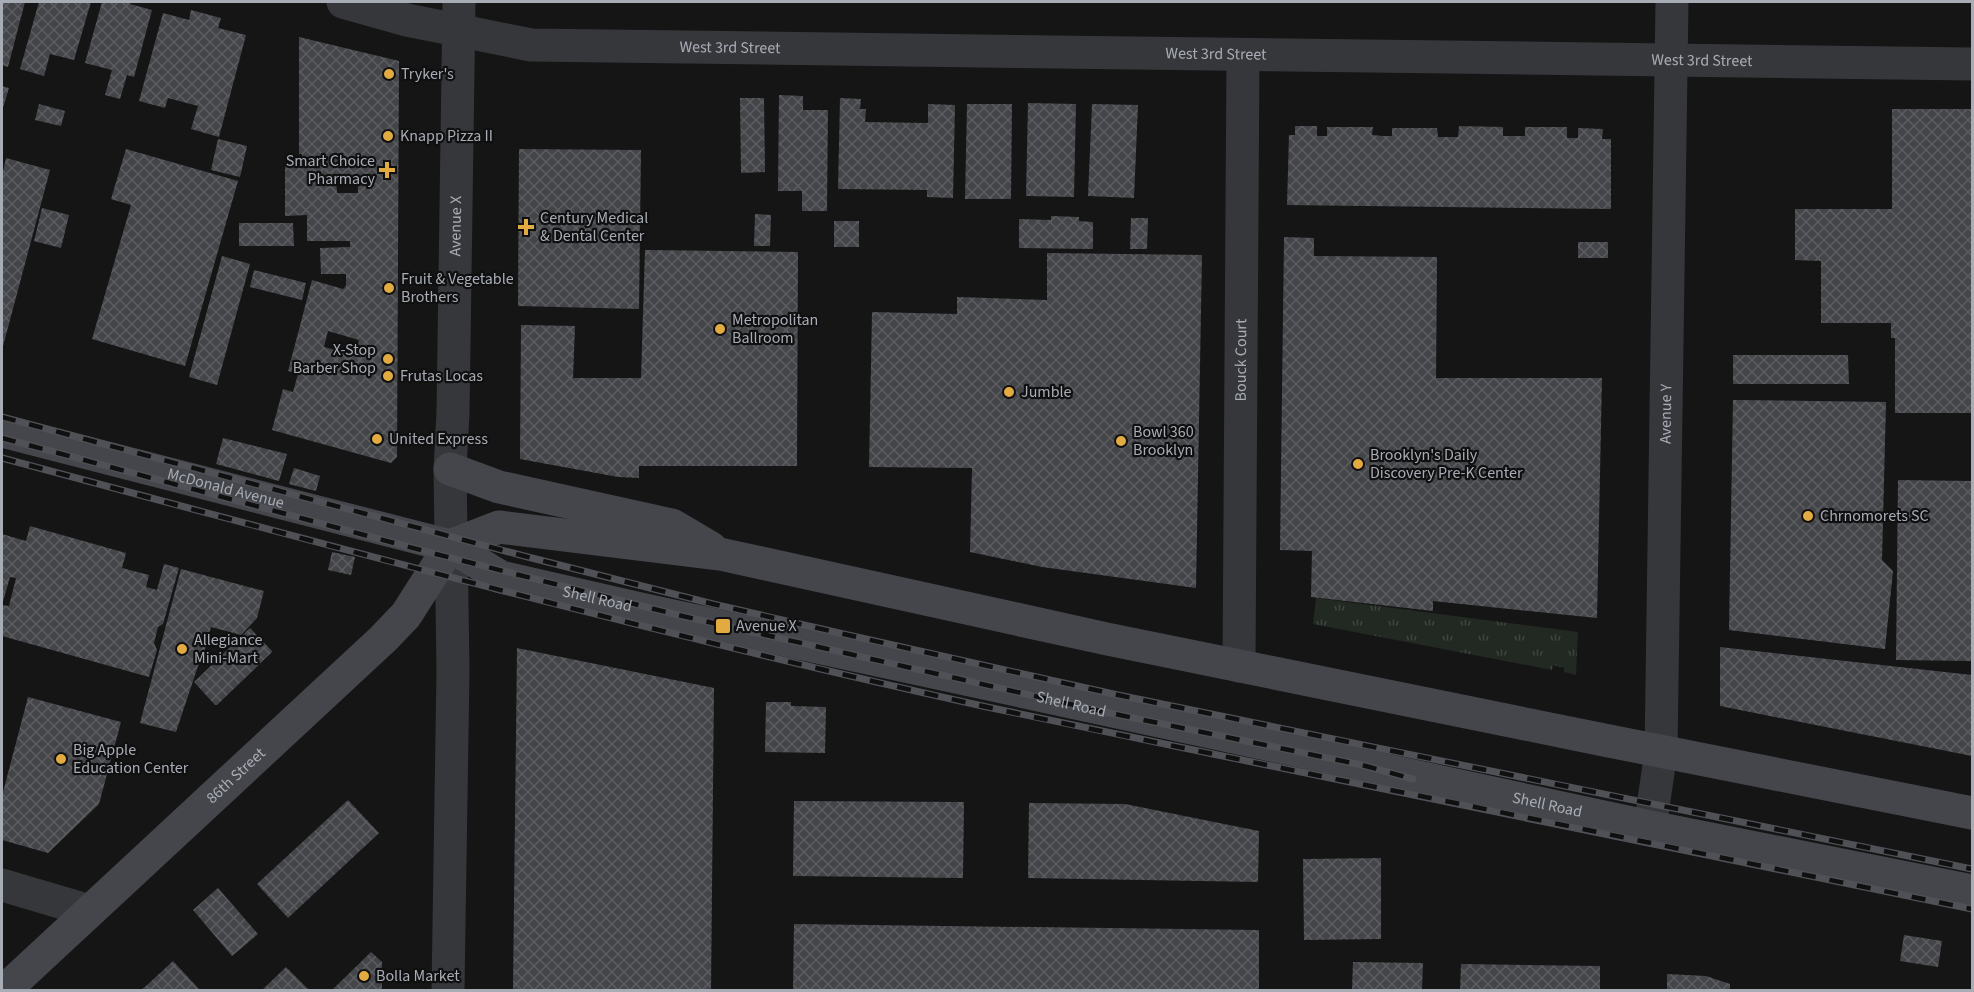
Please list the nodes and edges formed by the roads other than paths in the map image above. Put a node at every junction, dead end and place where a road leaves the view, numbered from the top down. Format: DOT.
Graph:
graph roads {
  1 [pos="343,2"];
  2 [pos="1672,2"];
  3 [pos="459,16"];
  4 [pos="1243,56"];
  5 [pos="1671,60"];
  6 [pos="1972,64"];
  7 [pos="2,430"];
  8 [pos="450,469"];
  9 [pos="450,546"];
  10 [pos="720,554"];
  11 [pos="1239,666"];
  12 [pos="1661,752"];
  13 [pos="1972,813"];
  14 [pos="1650,827"];
  15 [pos="2,885"];
  16 [pos="1972,891"];
  17 [pos="90,911"];
  18 [pos="5,990"];
  19 [pos="448,990"];
  1 -- 3 [label="street, West 3rd Street"];
  2 -- 5 [label="street, Avenue Y"];
  3 -- 4 [label="street, West 3rd Street"];
  3 -- 8 [label="street, Avenue X"];
  4 -- 5 [label="street, West 3rd Street"];
  4 -- 11 [label="street, Bouck Court"];
  5 -- 6 [label="street, West 3rd Street"];
  5 -- 12 [label="street, Avenue Y"];
  7 -- 9 [label="main road, McDonald Avenue"];
  8 -- 9 [label="street, Avenue X"];
  8 -- 10 [label="main road"];
  9 -- 10 [label="main road"];
  9 -- 14 [label="main road, Shell Road"];
  9 -- 17 [label="main road, 86th Street"];
  9 -- 19 [label="street, Avenue X"];
  10 -- 11 [label="main road"];
  11 -- 12 [label="main road"];
  12 -- 13 [label="main road"];
  12 -- 14 [label="street, Avenue Y"];
  14 -- 16 [label="main road, Shell Road"];
  15 -- 17 [label="street"];
  17 -- 18 [label="main road, 86th Street"];
}
